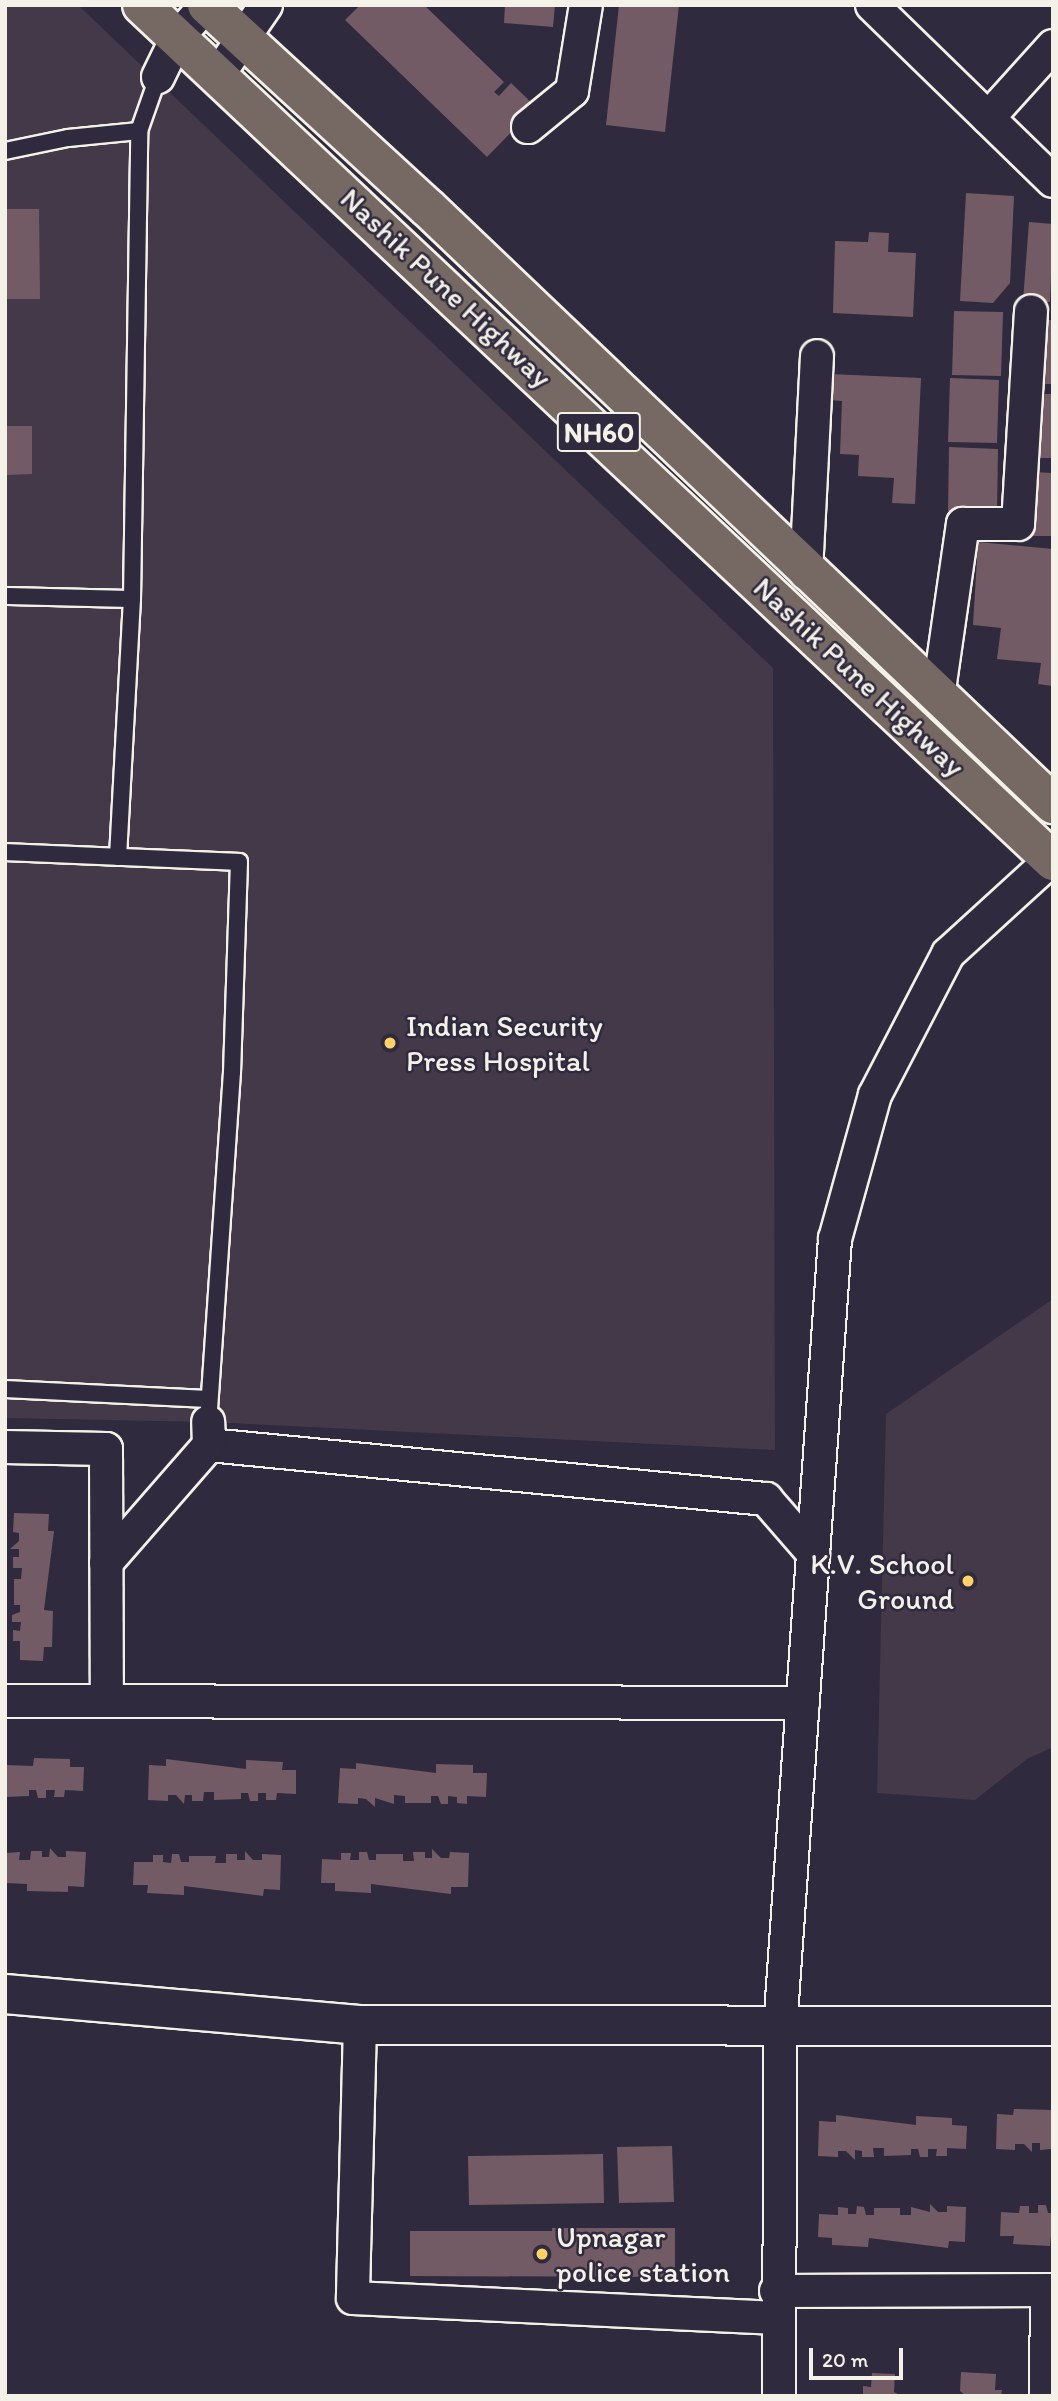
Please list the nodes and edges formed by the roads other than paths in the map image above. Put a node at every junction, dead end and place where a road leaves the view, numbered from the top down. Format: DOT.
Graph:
graph roads {
  1 [pos="142,5"];
  2 [pos="206,5"];
  3 [pos="266,5"];
  4 [pos="586,5"];
  5 [pos="872,5"];
  6 [pos="177,38"];
  7 [pos="241,41"];
  8 [pos="1053,46"];
  9 [pos="218,75"];
  10 [pos="158,77"];
  11 [pos="988,118"];
  12 [pos="528,127"];
  13 [pos="139,131"];
  14 [pos="5,151"];
  15 [pos="1053,181"];
  16 [pos="1031,311"];
  17 [pos="817,356"];
  18 [pos="806,573"];
  19 [pos="5,596"];
  20 [pos="132,599"];
  21 [pos="938,697"];
  22 [pos="1053,804"];
  23 [pos="5,852"];
  24 [pos="118,857"];
  25 [pos="1052,860"];
  26 [pos="5,1389"];
  27 [pos="208,1422"];
  28 [pos="5,1447"];
  29 [pos="813,1553"];
  30 [pos="106,1563"];
  31 [pos="5,1701"];
  32 [pos="107,1701"];
  33 [pos="803,1703"];
  34 [pos="5,1994"];
  35 [pos="360,2025"];
  36 [pos="1053,2026"];
  37 [pos="780,2029"];
  38 [pos="1050,2290"];
  39 [pos="777,2304"];
  40 [pos="779,2396"];
  41 [pos="1046,2396"];
  1 -- 6 [label="highway, Nashik Pune Highway / NH60"];
  2 -- 6 [label="street"];
  2 -- 7 [label="highway, Nashik Pune Highway / NH60"];
  3 -- 7 [label="street"];
  4 -- 12 [label="street"];
  5 -- 11 [label="street"];
  6 -- 9 [label="highway, Nashik Pune Highway / NH60"];
  6 -- 10 [label="street"];
  7 -- 9 [label="street"];
  7 -- 18 [label="highway, Nashik Pune Highway / NH60"];
  8 -- 11 [label="street"];
  9 -- 25 [label="highway, Nashik Pune Highway / NH60"];
  10 -- 13 [label="lane"];
  11 -- 15 [label="street"];
  13 -- 14 [label="lane"];
  13 -- 20 [label="lane"];
  16 -- 21 [label="street"];
  17 -- 18 [label="street"];
  18 -- 21 [label="highway, Nashik Pune Highway / NH60"];
  19 -- 20 [label="lane"];
  20 -- 24 [label="lane"];
  21 -- 22 [label="highway, Nashik Pune Highway / NH60"];
  23 -- 24 [label="lane"];
  24 -- 27 [label="lane"];
  25 -- 29 [label="street"];
  26 -- 27 [label="lane"];
  27 -- 29 [label="street"];
  27 -- 30 [label="street"];
  28 -- 30 [label="street"];
  29 -- 33 [label="street"];
  30 -- 32 [label="street"];
  31 -- 32 [label="street"];
  32 -- 33 [label="street"];
  33 -- 37 [label="street"];
  34 -- 35 [label="street"];
  35 -- 37 [label="street"];
  35 -- 39 [label="street"];
  36 -- 37 [label="street"];
  37 -- 39 [label="street"];
  38 -- 39 [label="street"];
  38 -- 41 [label="street"];
  39 -- 40 [label="street"];
}
